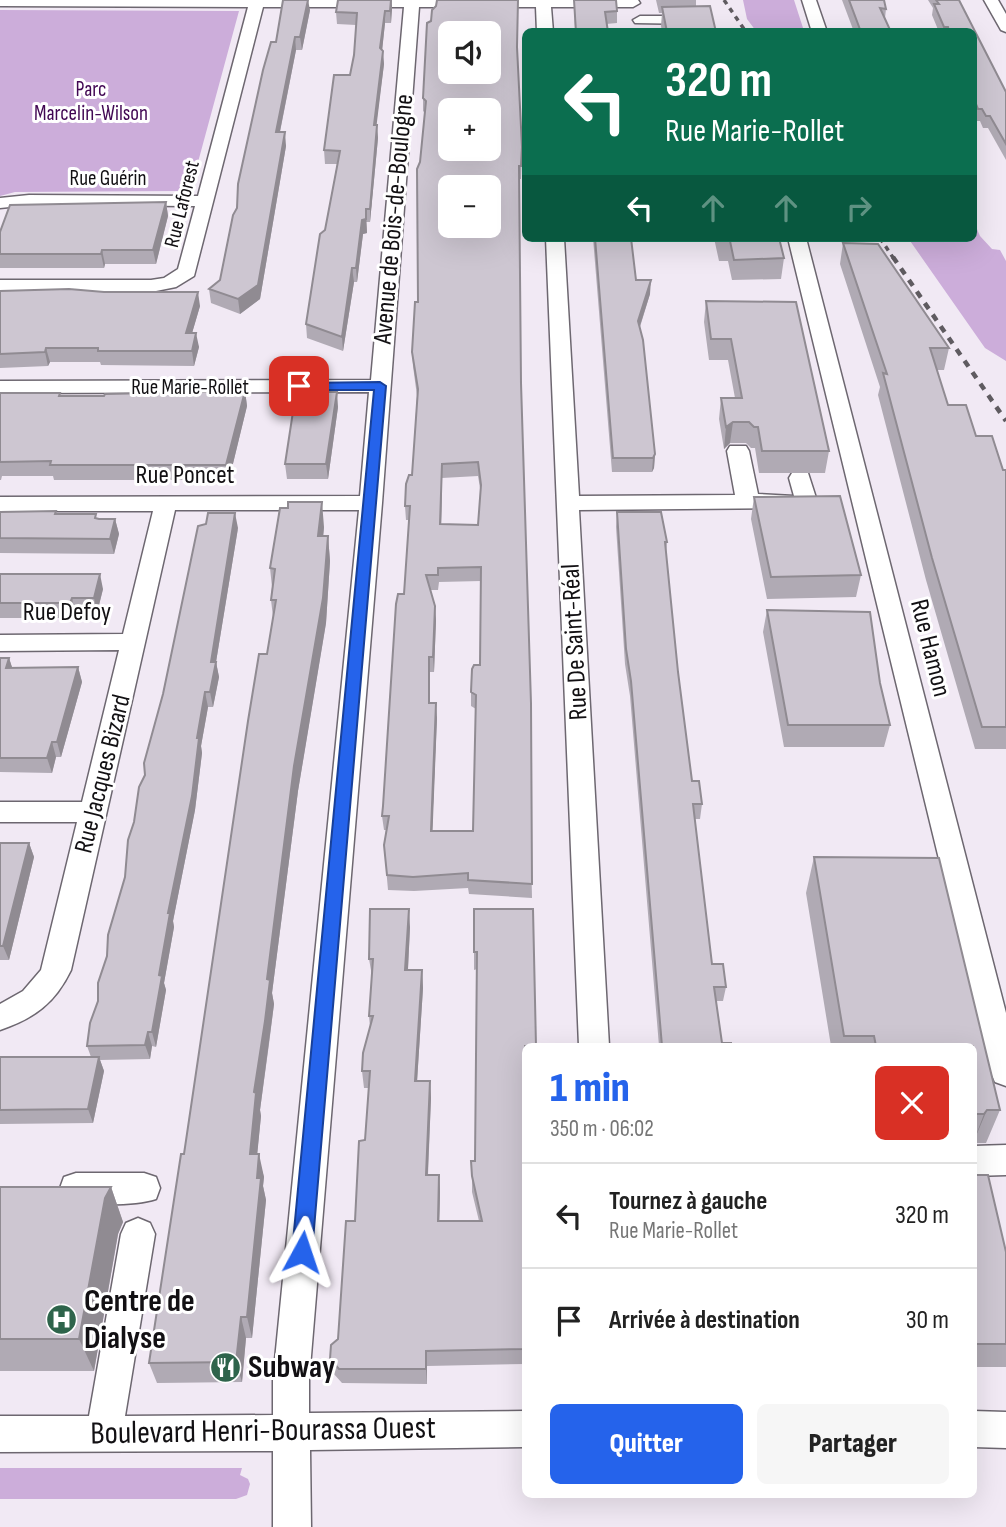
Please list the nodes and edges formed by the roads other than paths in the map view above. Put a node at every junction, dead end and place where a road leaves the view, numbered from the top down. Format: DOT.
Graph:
graph roads {
  1 [pos="809,0"];
  2 [pos="992,0"];
  3 [pos="108,1"];
  4 [pos="412,1"];
  5 [pos="543,1"];
  6 [pos="635,1"];
  7 [pos="0,2"];
  8 [pos="257,2"];
  9 [pos="696,20"];
  10 [pos="641,27"];
  11 [pos="1006,27"];
  12 [pos="545,28"];
  13 [pos="819,28"];
  14 [pos="206,201"];
  15 [pos="4,202"];
  16 [pos="555,242"];
  17 [pos="798,242"];
  18 [pos="0,286"];
  19 [pos="380,386"];
  20 [pos="0,387"];
  21 [pos="738,451"];
  22 [pos="800,478"];
  23 [pos="806,501"];
  24 [pos="862,501"];
  25 [pos="748,502"];
  26 [pos="166,503"];
  27 [pos="370,503"];
  28 [pos="568,503"];
  29 [pos="0,504"];
  30 [pos="134,642"];
  31 [pos="0,643"];
  32 [pos="0,812"];
  33 [pos="93,812"];
  34 [pos="0,1017"];
  35 [pos="594,1043"];
  36 [pos="1006,1073"];
  37 [pos="1006,1160"];
  38 [pos="977,1161"];
  39 [pos="52,1188"];
  40 [pos="144,1188"];
  41 [pos="138,1234"];
  42 [pos="522,1429"];
  43 [pos="977,1429"];
  44 [pos="1006,1430"];
  45 [pos="292,1432"];
  46 [pos="0,1434"];
  47 [pos="104,1434"];
  48 [pos="292,1527"];
  1 -- 13 [label="street"];
  2 -- 11 [label="street"];
  3 -- 7 [label="street"];
  3 -- 8 [label="street"];
  4 -- 5 [label="street"];
  4 -- 8 [label="street"];
  4 -- 19 [label="street, Avenue de Bois-de-Boulogne"];
  5 -- 6 [label="street"];
  5 -- 12 [label="street"];
  6 -- 10 [label="street"];
  8 -- 14 [label="street, Rue Laforest"];
  9 -- 10 [label="street"];
  14 -- 15 [label="street, Rue Guérin"];
  14 -- 18 [label="street, Rue Laforest"];
  16 -- 28 [label="street, Rue De Saint-Réal"];
  17 -- 24 [label="street, Rue Hamon"];
  19 -- 20 [label="street, Rue Marie-Rollet"];
  19 -- 27 [label="street, Avenue de Bois-de-Boulogne"];
  21 -- 25 [label="street"];
  22 -- 23 [label="street"];
  23 -- 24 [label="street"];
  23 -- 25 [label="street"];
  24 -- 36 [label="street, Rue Hamon"];
  25 -- 28 [label="street"];
  26 -- 27 [label="street, Rue Poncet"];
  26 -- 29 [label="street, Rue Poncet"];
  26 -- 30 [label="street, Rue Jacques Bizard"];
  27 -- 45 [label="street, Avenue de Bois-de-Boulogne"];
  28 -- 35 [label="street, Rue De Saint-Réal"];
  30 -- 31 [label="street, Rue Defoy"];
  30 -- 33 [label="street, Rue Jacques Bizard"];
  32 -- 33 [label="street"];
  33 -- 34 [label="street, Rue Jacques Bizard"];
  37 -- 38 [label="street"];
  39 -- 40 [label="street"];
  41 -- 47 [label="street"];
  42 -- 45 [label="street, Boulevard Henri-Bourassa Ouest"];
  43 -- 44 [label="street"];
  45 -- 47 [label="street, Boulevard Henri-Bourassa Ouest"];
  45 -- 48 [label="street, Avenue de Bois-de-Boulogne"];
  46 -- 47 [label="street, Boulevard Henri-Bourassa Ouest"];
}
